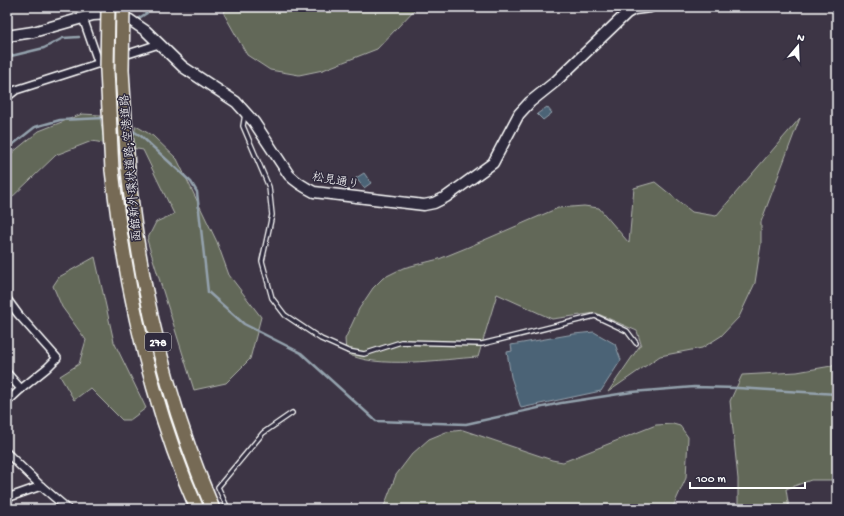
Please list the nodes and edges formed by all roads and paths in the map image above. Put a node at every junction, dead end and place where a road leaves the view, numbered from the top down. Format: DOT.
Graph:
graph roads {
  1 [pos="108,7"];
  2 [pos="123,7"];
  3 [pos="650,7"];
  4 [pos="83,18"];
  5 [pos="7,36"];
  6 [pos="159,44"];
  7 [pos="99,64"];
  8 [pos="7,97"];
  9 [pos="245,112"];
  10 [pos="7,299"];
  11 [pos="636,343"];
  12 [pos="7,373"];
  13 [pos="21,389"];
  14 [pos="7,402"];
  15 [pos="292,413"];
  16 [pos="7,454"];
  17 [pos="41,486"];
  18 [pos="7,498"];
  19 [pos="68,509"];
  20 [pos="197,509"];
  21 [pos="213,509"];
  22 [pos="228,509"];
  1 -- 20 [label="highway, 函館新外環状道路;空港道路 / 278, bridge"];
  2 -- 21 [label="highway, 函館新外環状道路;空港道路 / 278, bridge"];
  3 -- 9 [label="street, 松見通り"];
  4 -- 5 [label="street, 松見通り"];
  4 -- 6 [label="street, 松見通り"];
  4 -- 7 [label="street"];
  6 -- 7 [label="street"];
  6 -- 9 [label="street, 松見通り"];
  7 -- 8 [label="street"];
  9 -- 11 [label="lane"];
  10 -- 13 [label="street"];
  12 -- 13 [label="street"];
  13 -- 14 [label="street"];
  15 -- 22 [label="lane"];
  16 -- 17 [label="street"];
  17 -- 18 [label="street"];
  17 -- 19 [label="street"];
}
